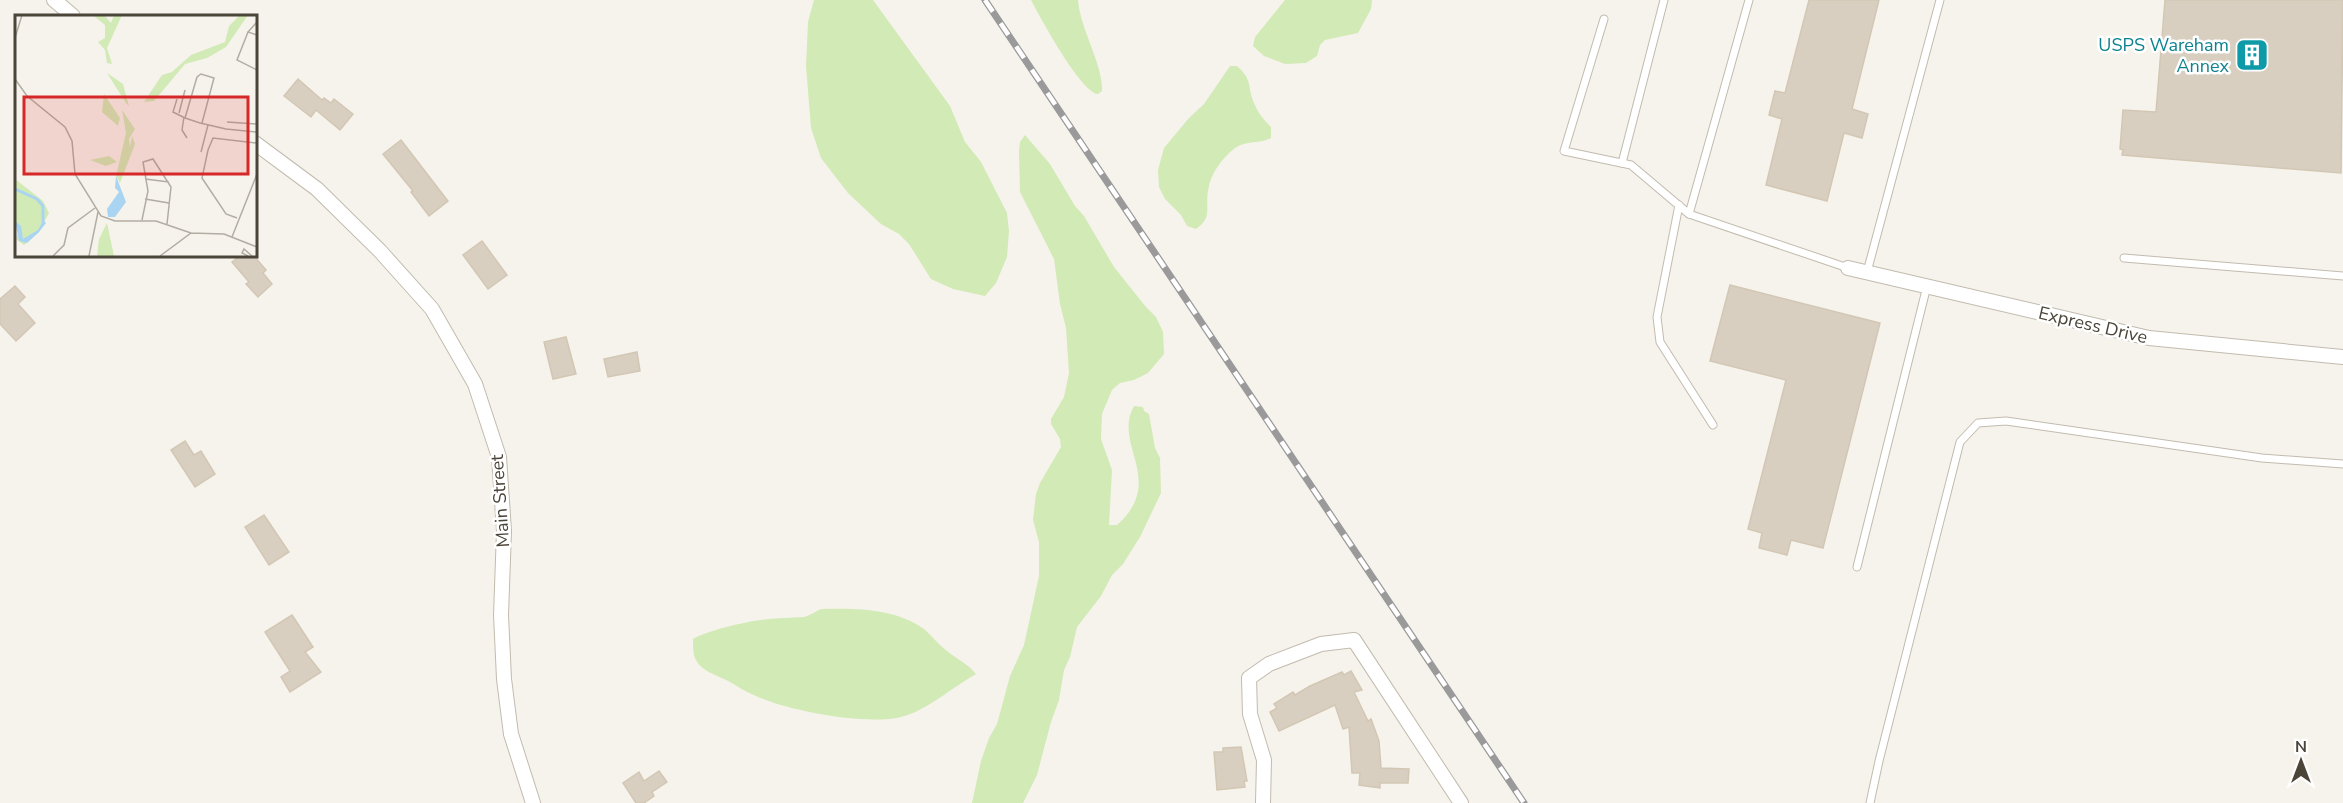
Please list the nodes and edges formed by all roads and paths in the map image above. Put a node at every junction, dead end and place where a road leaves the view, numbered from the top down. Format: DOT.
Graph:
graph roads {
  1 [pos="54,0"];
  2 [pos="1664,0"];
  3 [pos="1749,0"];
  4 [pos="1940,0"];
  5 [pos="72,15"];
  6 [pos="1604,19"];
  7 [pos="256,144"];
  8 [pos="1622,163"];
  9 [pos="1679,205"];
  10 [pos="1689,214"];
  11 [pos="2124,258"];
  12 [pos="1848,268"];
  13 [pos="1867,272"];
  14 [pos="2343,276"];
  15 [pos="1927,286"];
  16 [pos="2343,357"];
  17 [pos="1713,424"];
  18 [pos="2343,464"];
  19 [pos="1857,567"];
  20 [pos="533,803"];
  21 [pos="1263,803"];
  22 [pos="1461,803"];
  23 [pos="1870,803"];
  1 -- 5 [label="street"];
  2 -- 8 [label="lane"];
  3 -- 10 [label="lane"];
  4 -- 13 [label="lane"];
  6 -- 8 [label="lane"];
  7 -- 20 [label="street, Main Street"];
  8 -- 9 [label="lane"];
  9 -- 10 [label="lane"];
  9 -- 17 [label="lane"];
  10 -- 12 [label="lane"];
  11 -- 14 [label="lane"];
  12 -- 13 [label="street, Express Drive"];
  13 -- 15 [label="street, Express Drive"];
  15 -- 16 [label="street, Express Drive"];
  15 -- 19 [label="lane"];
  18 -- 23 [label="lane"];
  21 -- 22 [label="street"];
}
